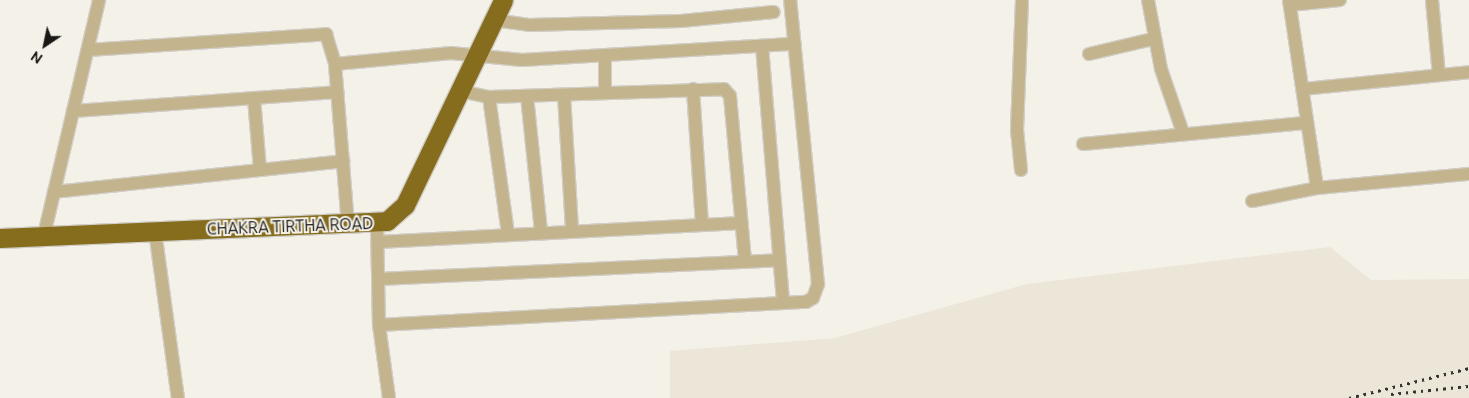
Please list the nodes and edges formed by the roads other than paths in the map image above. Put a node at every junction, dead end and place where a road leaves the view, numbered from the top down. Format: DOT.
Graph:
graph roads {
  1 [pos="99,0"];
  2 [pos="503,0"];
  3 [pos="790,0"];
  4 [pos="1022,0"];
  5 [pos="1148,0"];
  6 [pos="1340,0"];
  7 [pos="1432,0"];
  8 [pos="1290,2"];
  9 [pos="774,12"];
  10 [pos="494,20"];
  11 [pos="1153,39"];
  12 [pos="795,44"];
  13 [pos="762,46"];
  14 [pos="88,50"];
  15 [pos="1089,54"];
  16 [pos="605,55"];
  17 [pos="478,56"];
  18 [pos="335,64"];
  19 [pos="1469,72"];
  20 [pos="1439,75"];
  21 [pos="693,89"];
  22 [pos="1303,90"];
  23 [pos="460,91"];
  24 [pos="338,92"];
  25 [pos="605,93"];
  26 [pos="564,95"];
  27 [pos="527,96"];
  28 [pos="489,97"];
  29 [pos="254,98"];
  30 [pos="73,111"];
  31 [pos="1307,123"];
  32 [pos="1184,133"];
  33 [pos="1083,144"];
  34 [pos="343,161"];
  35 [pos="260,170"];
  36 [pos="1021,170"];
  37 [pos="1469,174"];
  38 [pos="1316,188"];
  39 [pos="54,192"];
  40 [pos="1252,201"];
  41 [pos="377,223"];
  42 [pos="742,223"];
  43 [pos="348,224"];
  44 [pos="702,225"];
  45 [pos="155,231"];
  46 [pos="572,231"];
  47 [pos="541,232"];
  48 [pos="508,234"];
  49 [pos="44,235"];
  50 [pos="0,238"];
  51 [pos="378,242"];
  52 [pos="780,260"];
  53 [pos="745,262"];
  54 [pos="378,279"];
  55 [pos="783,303"];
  56 [pos="380,326"];
  57 [pos="178,398"];
  58 [pos="389,398"];
  1 -- 14 [label="street"];
  2 -- 10 [label="highway, CHAKRA TIRTHA ROAD"];
  3 -- 12 [label="street"];
  4 -- 36 [label="street"];
  5 -- 11 [label="street"];
  6 -- 8 [label="street"];
  7 -- 20 [label="street"];
  8 -- 22 [label="street"];
  9 -- 10 [label="street"];
  10 -- 17 [label="highway, CHAKRA TIRTHA ROAD"];
  11 -- 15 [label="street"];
  11 -- 32 [label="street"];
  12 -- 13 [label="street"];
  12 -- 55 [label="street"];
  13 -- 16 [label="street"];
  13 -- 52 [label="street"];
  14 -- 18 [label="street"];
  14 -- 30 [label="street"];
  16 -- 17 [label="street"];
  16 -- 25 [label="street"];
  17 -- 18 [label="street"];
  17 -- 23 [label="highway, CHAKRA TIRTHA ROAD"];
  18 -- 24 [label="street"];
  19 -- 20 [label="street"];
  20 -- 22 [label="street"];
  21 -- 25 [label="street"];
  21 -- 42 [label="street"];
  21 -- 44 [label="street"];
  22 -- 31 [label="street"];
  23 -- 28 [label="street"];
  23 -- 41 [label="highway, CHAKRA TIRTHA ROAD"];
  24 -- 29 [label="street"];
  24 -- 34 [label="street"];
  25 -- 26 [label="street"];
  26 -- 27 [label="street"];
  26 -- 46 [label="street"];
  27 -- 28 [label="street"];
  27 -- 47 [label="street"];
  28 -- 48 [label="street"];
  29 -- 30 [label="street"];
  29 -- 35 [label="street"];
  30 -- 39 [label="street"];
  31 -- 32 [label="street"];
  31 -- 38 [label="street"];
  32 -- 33 [label="street"];
  34 -- 35 [label="street"];
  34 -- 43 [label="street"];
  35 -- 39 [label="street"];
  37 -- 38 [label="street"];
  38 -- 40 [label="street"];
  39 -- 49 [label="street"];
  41 -- 43 [label="highway, CHAKRA TIRTHA ROAD"];
  41 -- 51 [label="street"];
  42 -- 44 [label="street"];
  42 -- 53 [label="street"];
  43 -- 45 [label="highway, CHAKRA TIRTHA ROAD"];
  44 -- 46 [label="street"];
  45 -- 49 [label="highway, CHAKRA TIRTHA ROAD"];
  45 -- 57 [label="street"];
  46 -- 47 [label="street"];
  47 -- 48 [label="street"];
  48 -- 51 [label="street"];
  49 -- 50 [label="highway, CHAKRA TIRTHA ROAD"];
  51 -- 54 [label="street"];
  52 -- 53 [label="street"];
  52 -- 55 [label="street"];
  53 -- 54 [label="street"];
  54 -- 56 [label="street"];
  55 -- 56 [label="street"];
  56 -- 58 [label="street"];
}
